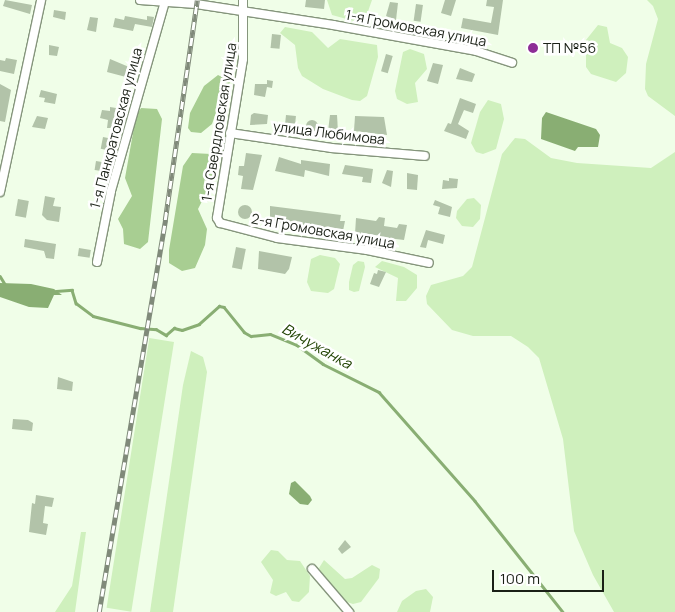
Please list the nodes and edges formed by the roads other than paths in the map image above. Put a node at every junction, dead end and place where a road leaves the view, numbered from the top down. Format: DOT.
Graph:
graph roads {
  1 [pos="41,0"];
  2 [pos="140,0"];
  3 [pos="243,0"];
  4 [pos="176,1"];
  5 [pos="165,2"];
  6 [pos="243,12"];
  7 [pos="512,63"];
  8 [pos="230,133"];
  9 [pos="425,156"];
  10 [pos="0,192"];
  11 [pos="217,218"];
  12 [pos="97,262"];
  13 [pos="429,263"];
  14 [pos="312,568"];
  15 [pos="349,612"];
  1 -- 10 [label="street"];
  2 -- 5 [label="street, 1-я Громовская улица"];
  3 -- 6 [label="street, 1-я Свердловская улица"];
  4 -- 5 [label="street, 1-я Громовская улица"];
  4 -- 6 [label="street, 1-я Громовская улица"];
  5 -- 12 [label="street, 1-я Панкратовская улица"];
  6 -- 7 [label="street, 1-я Громовская улица"];
  6 -- 8 [label="street, 1-я Свердловская улица"];
  8 -- 9 [label="street, улица Любимова"];
  8 -- 11 [label="street, 1-я Свердловская улица"];
  11 -- 13 [label="street, 2-я Громовская улица"];
  14 -- 15 [label="street"];
}
